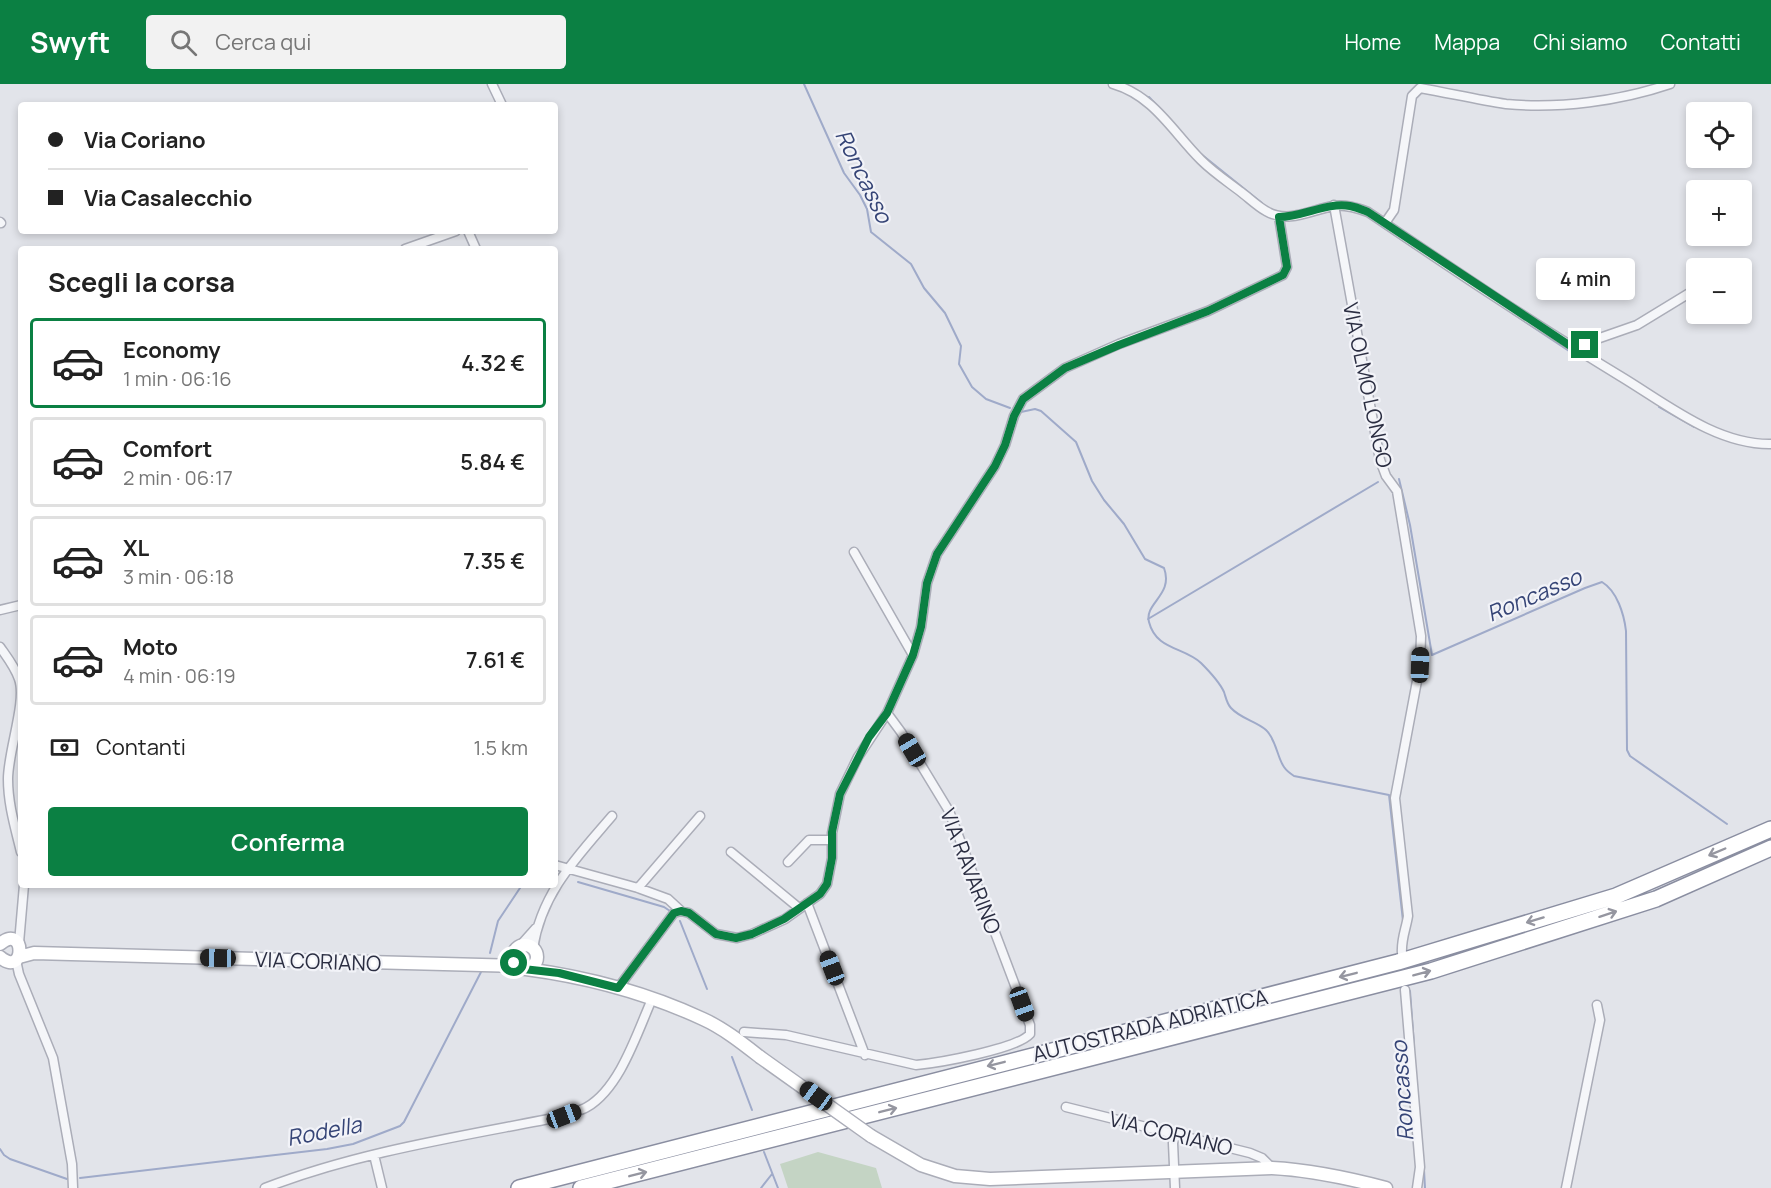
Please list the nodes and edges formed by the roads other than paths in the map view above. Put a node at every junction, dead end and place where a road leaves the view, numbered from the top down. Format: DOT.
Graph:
graph roads {
  1 [pos="492,84"];
  2 [pos="1113,84"];
  3 [pos="1670,84"];
  4 [pos="501,102"];
  5 [pos="1334,206"];
  6 [pos="1279,217"];
  7 [pos="1385,223"];
  8 [pos="448,234"];
  9 [pos="414,246"];
  10 [pos="1686,295"];
  11 [pos="1578,351"];
  12 [pos="1771,444"];
  13 [pos="854,552"];
  14 [pos="18,606"];
  15 [pos="0,610"];
  16 [pos="0,647"];
  17 [pos="913,655"];
  18 [pos="18,677"];
  19 [pos="887,713"];
  20 [pos="18,720"];
  21 [pos="612,816"];
  22 [pos="700,816"];
  23 [pos="1771,829"];
  24 [pos="18,840"];
  25 [pos="832,840"];
  26 [pos="1771,848"];
  27 [pos="731,852"];
  28 [pos="788,862"];
  29 [pos="558,866"];
  30 [pos="567,868"];
  31 [pos="558,882"];
  32 [pos="24,888"];
  33 [pos="555,888"];
  34 [pos="638,888"];
  35 [pos="803,906"];
  36 [pos="681,911"];
  37 [pos="536,928"];
  38 [pos="517,949"];
  39 [pos="9,952"];
  40 [pos="535,952"];
  41 [pos="1402,953"];
  42 [pos="494,966"];
  43 [pos="521,967"];
  44 [pos="559,973"];
  45 [pos="618,988"];
  46 [pos="1405,990"];
  47 [pos="652,999"];
  48 [pos="1597,1005"];
  49 [pos="744,1032"];
  50 [pos="865,1055"];
  51 [pos="1066,1107"];
  52 [pos="1175,1135"];
  53 [pos="374,1159"];
  54 [pos="1272,1168"];
  55 [pos="1174,1173"];
  56 [pos="73,1188"];
  57 [pos="265,1188"];
  58 [pos="382,1188"];
  59 [pos="519,1188"];
  60 [pos="581,1188"];
  61 [pos="1175,1188"];
  62 [pos="1386,1188"];
  63 [pos="1417,1188"];
  64 [pos="1566,1188"];
  1 -- 4 [label="street"];
  2 -- 6 [label="street"];
  3 -- 7 [label="street"];
  5 -- 6 [label="street"];
  5 -- 7 [label="street"];
  5 -- 41 [label="street, VIA OLMO LONGO"];
  6 -- 17 [label="street"];
  7 -- 11 [label="street"];
  8 -- 9 [label="street"];
  10 -- 11 [label="street"];
  11 -- 12 [label="street"];
  13 -- 17 [label="street"];
  14 -- 15 [label="street"];
  16 -- 18 [label="street"];
  17 -- 19 [label="street"];
  19 -- 25 [label="street"];
  19 -- 50 [label="street, VIA RAVARINO"];
  20 -- 24 [label="street"];
  21 -- 30 [label="street"];
  22 -- 34 [label="street"];
  23 -- 59 [label="highway, AUTOSTRADA ADRIATICA, one-way"];
  25 -- 28 [label="street"];
  25 -- 35 [label="street"];
  60 -- 26 [label="highway, AUTOSTRADA ADRIATICA, one-way"];
  27 -- 35 [label="street"];
  29 -- 30 [label="street"];
  30 -- 31 [label="street"];
  30 -- 34 [label="street"];
  32 -- 39 [label="street"];
  33 -- 37 [label="street"];
  34 -- 36 [label="street"];
  35 -- 36 [label="street"];
  35 -- 50 [label="street"];
  36 -- 45 [label="street"];
  37 -- 38 [label="street"];
  37 -- 40 [label="street"];
  38 -- 40 [label="main road"];
  38 -- 42 [label="main road"];
  38 -- 43 [label="main road"];
  39 -- 42 [label="main road, VIA CORIANO"];
  39 -- 56 [label="street"];
  40 -- 43 [label="main road"];
  40 -- 44 [label="main road, VIA CORIANO"];
  42 -- 43 [label="main road, VIA CORIANO"];
  43 -- 44 [label="main road, VIA CORIANO"];
  44 -- 45 [label="main road, VIA CORIANO"];
  45 -- 47 [label="main road, VIA CORIANO"];
  46 -- 63 [label="street"];
  47 -- 53 [label="street"];
  47 -- 55 [label="main road, VIA CORIANO, bridge"];
  48 -- 64 [label="street"];
  49 -- 50 [label="street"];
  51 -- 52 [label="street, VIA CORIANO"];
  52 -- 54 [label="street, VIA CORIANO"];
  52 -- 55 [label="street"];
  53 -- 57 [label="street"];
  53 -- 58 [label="street"];
  54 -- 55 [label="main road, VIA CORIANO"];
  54 -- 62 [label="main road, VIA CORIANO"];
  55 -- 61 [label="street"];
}
